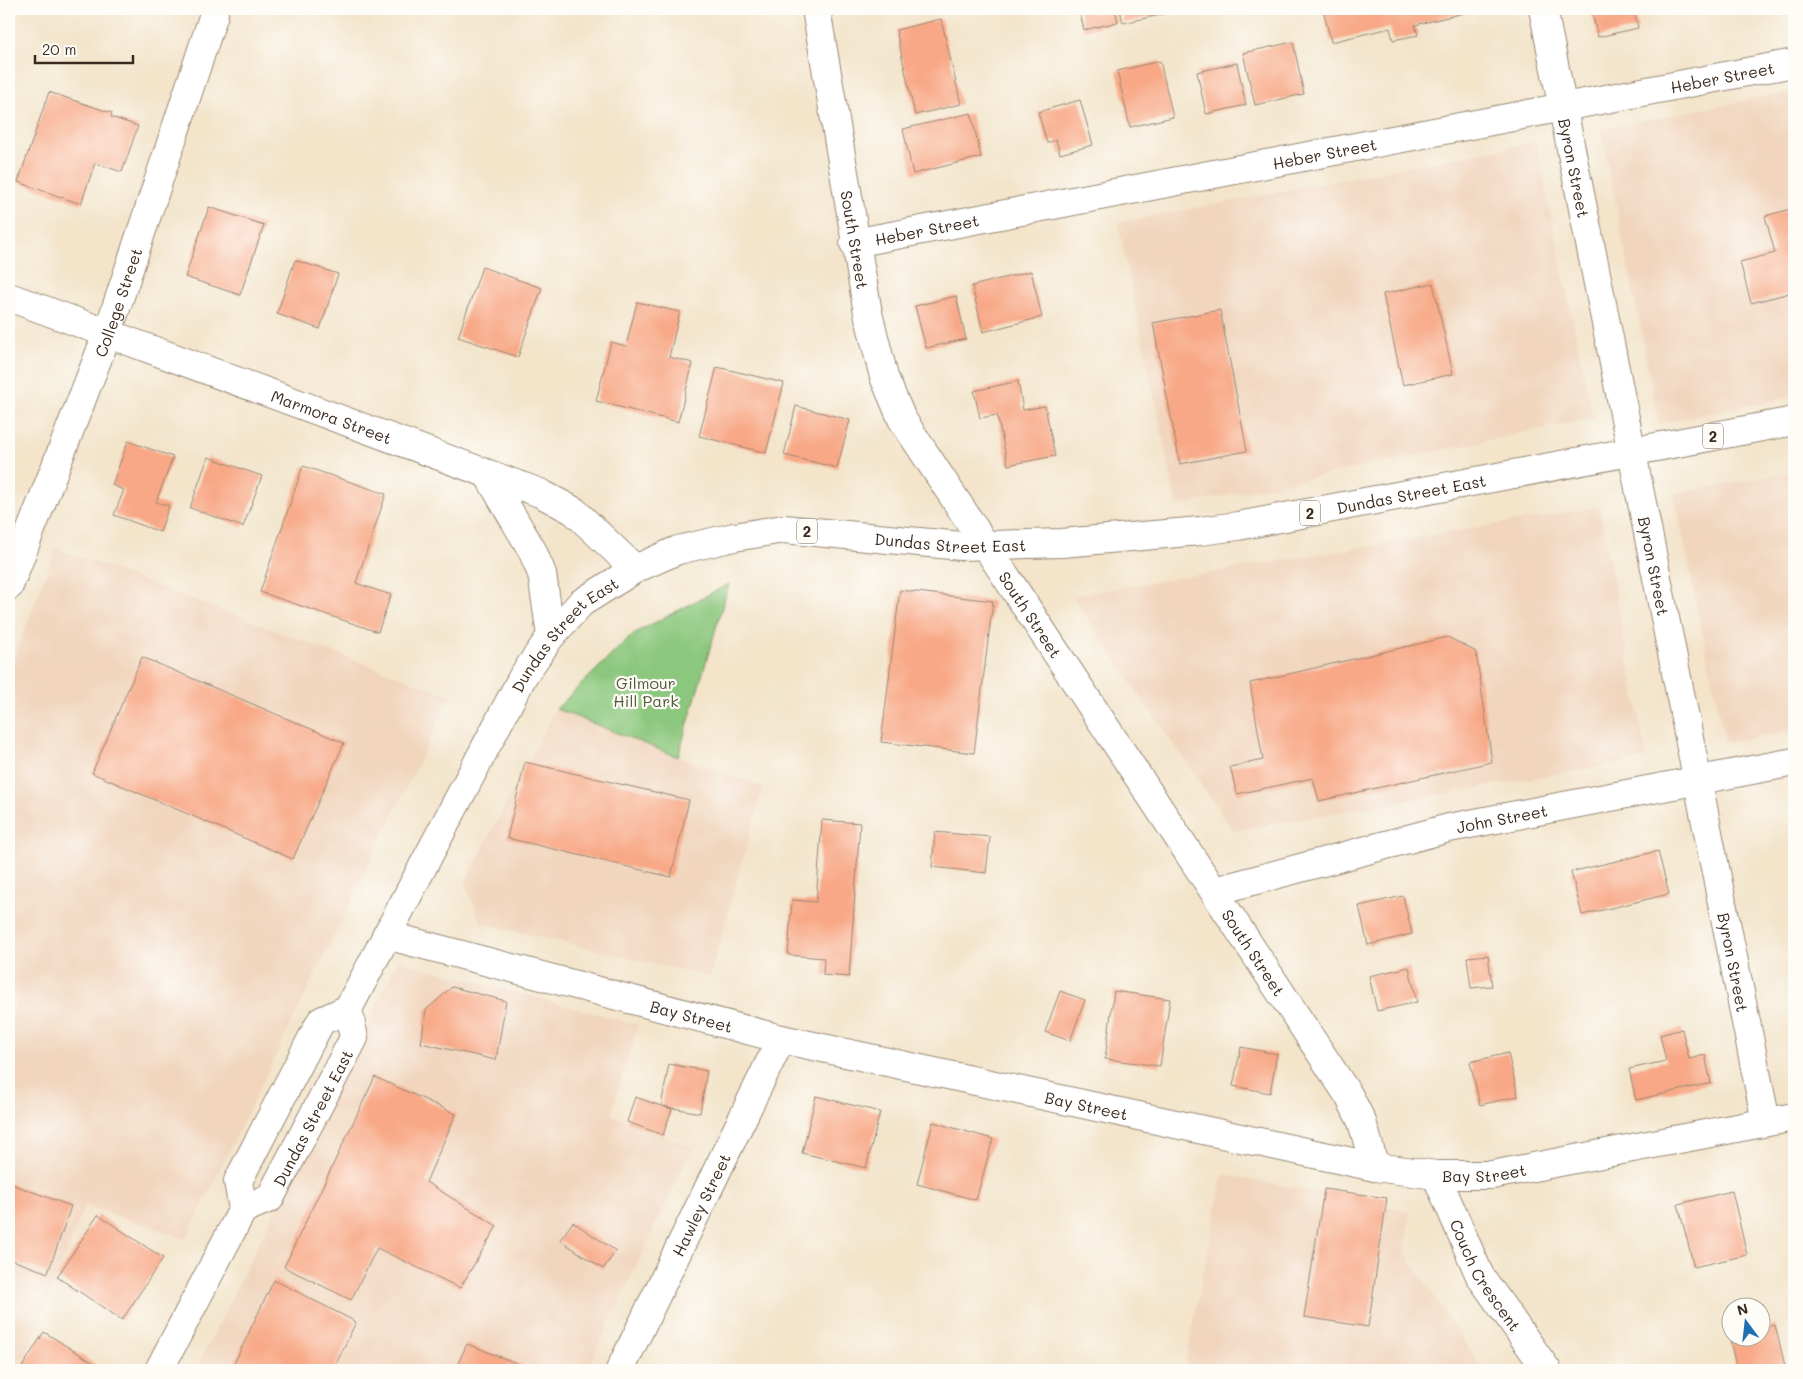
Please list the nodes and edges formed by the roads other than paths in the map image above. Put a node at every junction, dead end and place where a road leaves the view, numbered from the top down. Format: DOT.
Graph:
graph roads {
  1 [pos="816,9"];
  2 [pos="1543,9"];
  3 [pos="214,14"];
  4 [pos="1794,63"];
  5 [pos="1562,106"];
  6 [pos="854,243"];
  7 [pos="9,297"];
  8 [pos="108,332"];
  9 [pos="1794,421"];
  10 [pos="1632,451"];
  11 [pos="488,475"];
  12 [pos="986,545"];
  13 [pos="635,569"];
  14 [pos="9,586"];
  15 [pos="551,636"];
  16 [pos="1794,762"];
  17 [pos="1697,780"];
  18 [pos="1215,891"];
  19 [pos="386,935"];
  20 [pos="348,1009"];
  21 [pos="782,1039"];
  22 [pos="1794,1117"];
  23 [pos="1766,1122"];
  24 [pos="1375,1167"];
  25 [pos="1436,1175"];
  26 [pos="243,1208"];
  27 [pos="159,1370"];
  28 [pos="620,1370"];
  29 [pos="1547,1370"];
  1 -- 6 [label="street, South Street"];
  2 -- 5 [label="street, Byron Street"];
  3 -- 8 [label="street, College Street"];
  4 -- 5 [label="street, Heber Street"];
  5 -- 6 [label="street, Heber Street"];
  5 -- 10 [label="street, Byron Street"];
  6 -- 12 [label="street, South Street"];
  7 -- 8 [label="street, Marmora Street"];
  8 -- 11 [label="street, Marmora Street"];
  8 -- 14 [label="street, College Street"];
  9 -- 10 [label="street, Dundas Street East / 2"];
  10 -- 12 [label="street, Dundas Street East / 2"];
  10 -- 17 [label="street, Byron Street"];
  11 -- 13 [label="street, Marmora Street"];
  11 -- 15 [label="street"];
  12 -- 13 [label="street, Dundas Street East / 2"];
  12 -- 18 [label="street, South Street"];
  13 -- 15 [label="street, Dundas Street East"];
  15 -- 19 [label="street, Dundas Street East"];
  16 -- 17 [label="street, John Street"];
  17 -- 18 [label="street, John Street"];
  17 -- 23 [label="street, Byron Street"];
  18 -- 24 [label="street, South Street"];
  19 -- 20 [label="street, Dundas Street East"];
  19 -- 21 [label="street, Bay Street"];
  20 -- 26 [label="street"];
  20 -- 26 [label="street, Dundas Street East"];
  21 -- 24 [label="street, Bay Street"];
  21 -- 28 [label="street, Hawley Street"];
  22 -- 23 [label="street, Bay Street"];
  23 -- 25 [label="street, Bay Street"];
  24 -- 25 [label="street, Bay Street"];
  25 -- 29 [label="street, Couch Crescent"];
  26 -- 27 [label="street"];
}
